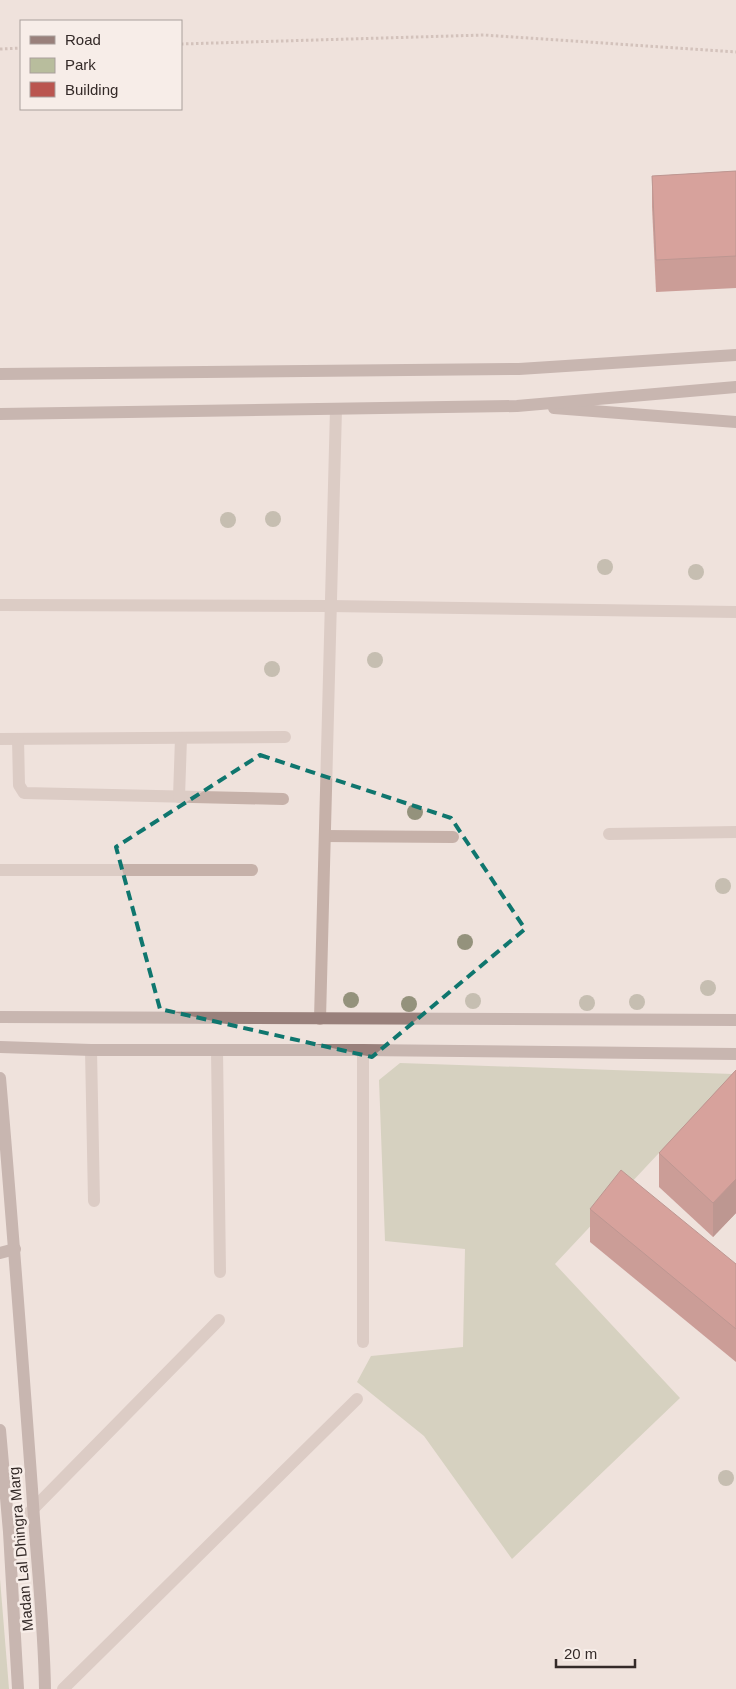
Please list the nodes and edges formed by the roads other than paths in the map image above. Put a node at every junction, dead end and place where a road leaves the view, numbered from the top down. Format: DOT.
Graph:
graph roads {
  1 [pos="736,355"];
  2 [pos="0,374"];
  3 [pos="732,387"];
  4 [pos="517,406"];
  5 [pos="336,409"];
  6 [pos="0,414"];
  7 [pos="736,422"];
  8 [pos="0,605"];
  9 [pos="330,606"];
  10 [pos="736,612"];
  11 [pos="181,738"];
  12 [pos="284,738"];
  13 [pos="0,739"];
  14 [pos="18,739"];
  15 [pos="179,797"];
  16 [pos="283,799"];
  17 [pos="736,832"];
  18 [pos="609,834"];
  19 [pos="325,836"];
  20 [pos="452,837"];
  21 [pos="0,870"];
  22 [pos="252,870"];
  23 [pos="0,1018"];
  24 [pos="320,1019"];
  25 [pos="736,1020"];
  26 [pos="0,1047"];
  27 [pos="91,1050"];
  28 [pos="217,1050"];
  29 [pos="364,1050"];
  30 [pos="736,1054"];
  31 [pos="0,1078"];
  32 [pos="94,1201"];
  33 [pos="15,1249"];
  34 [pos="0,1253"];
  35 [pos="220,1272"];
  36 [pos="219,1320"];
  37 [pos="363,1342"];
  38 [pos="357,1399"];
  39 [pos="0,1430"];
  40 [pos="33,1509"];
  41 [pos="9,1532"];
  42 [pos="18,1689"];
  43 [pos="45,1689"];
  44 [pos="63,1689"];
  1 -- 2 [label="street"];
  3 -- 4 [label="street"];
  4 -- 5 [label="street"];
  4 -- 7 [label="street"];
  5 -- 6 [label="street"];
  5 -- 9 [label="street"];
  8 -- 9 [label="street"];
  9 -- 10 [label="street"];
  9 -- 19 [label="street"];
  11 -- 12 [label="street"];
  11 -- 14 [label="street"];
  11 -- 15 [label="street"];
  13 -- 14 [label="street"];
  14 -- 15 [label="street"];
  15 -- 16 [label="street"];
  17 -- 18 [label="street"];
  19 -- 20 [label="street"];
  19 -- 24 [label="street"];
  21 -- 22 [label="street"];
  23 -- 24 [label="street"];
  24 -- 25 [label="street"];
  26 -- 27 [label="street"];
  27 -- 28 [label="street"];
  27 -- 32 [label="street"];
  28 -- 29 [label="street"];
  28 -- 35 [label="street"];
  29 -- 30 [label="street"];
  29 -- 37 [label="street"];
  31 -- 33 [label="street, Madan Lal Dhingra Marg"];
  33 -- 34 [label="street"];
  33 -- 40 [label="street, Madan Lal Dhingra Marg"];
  36 -- 40 [label="street"];
  38 -- 44 [label="street"];
  39 -- 41 [label="street, Madan Lal Dhingra Marg"];
  40 -- 41 [label="street"];
  40 -- 43 [label="street, Madan Lal Dhingra Marg"];
  41 -- 42 [label="street, Madan Lal Dhingra Marg"];
}
